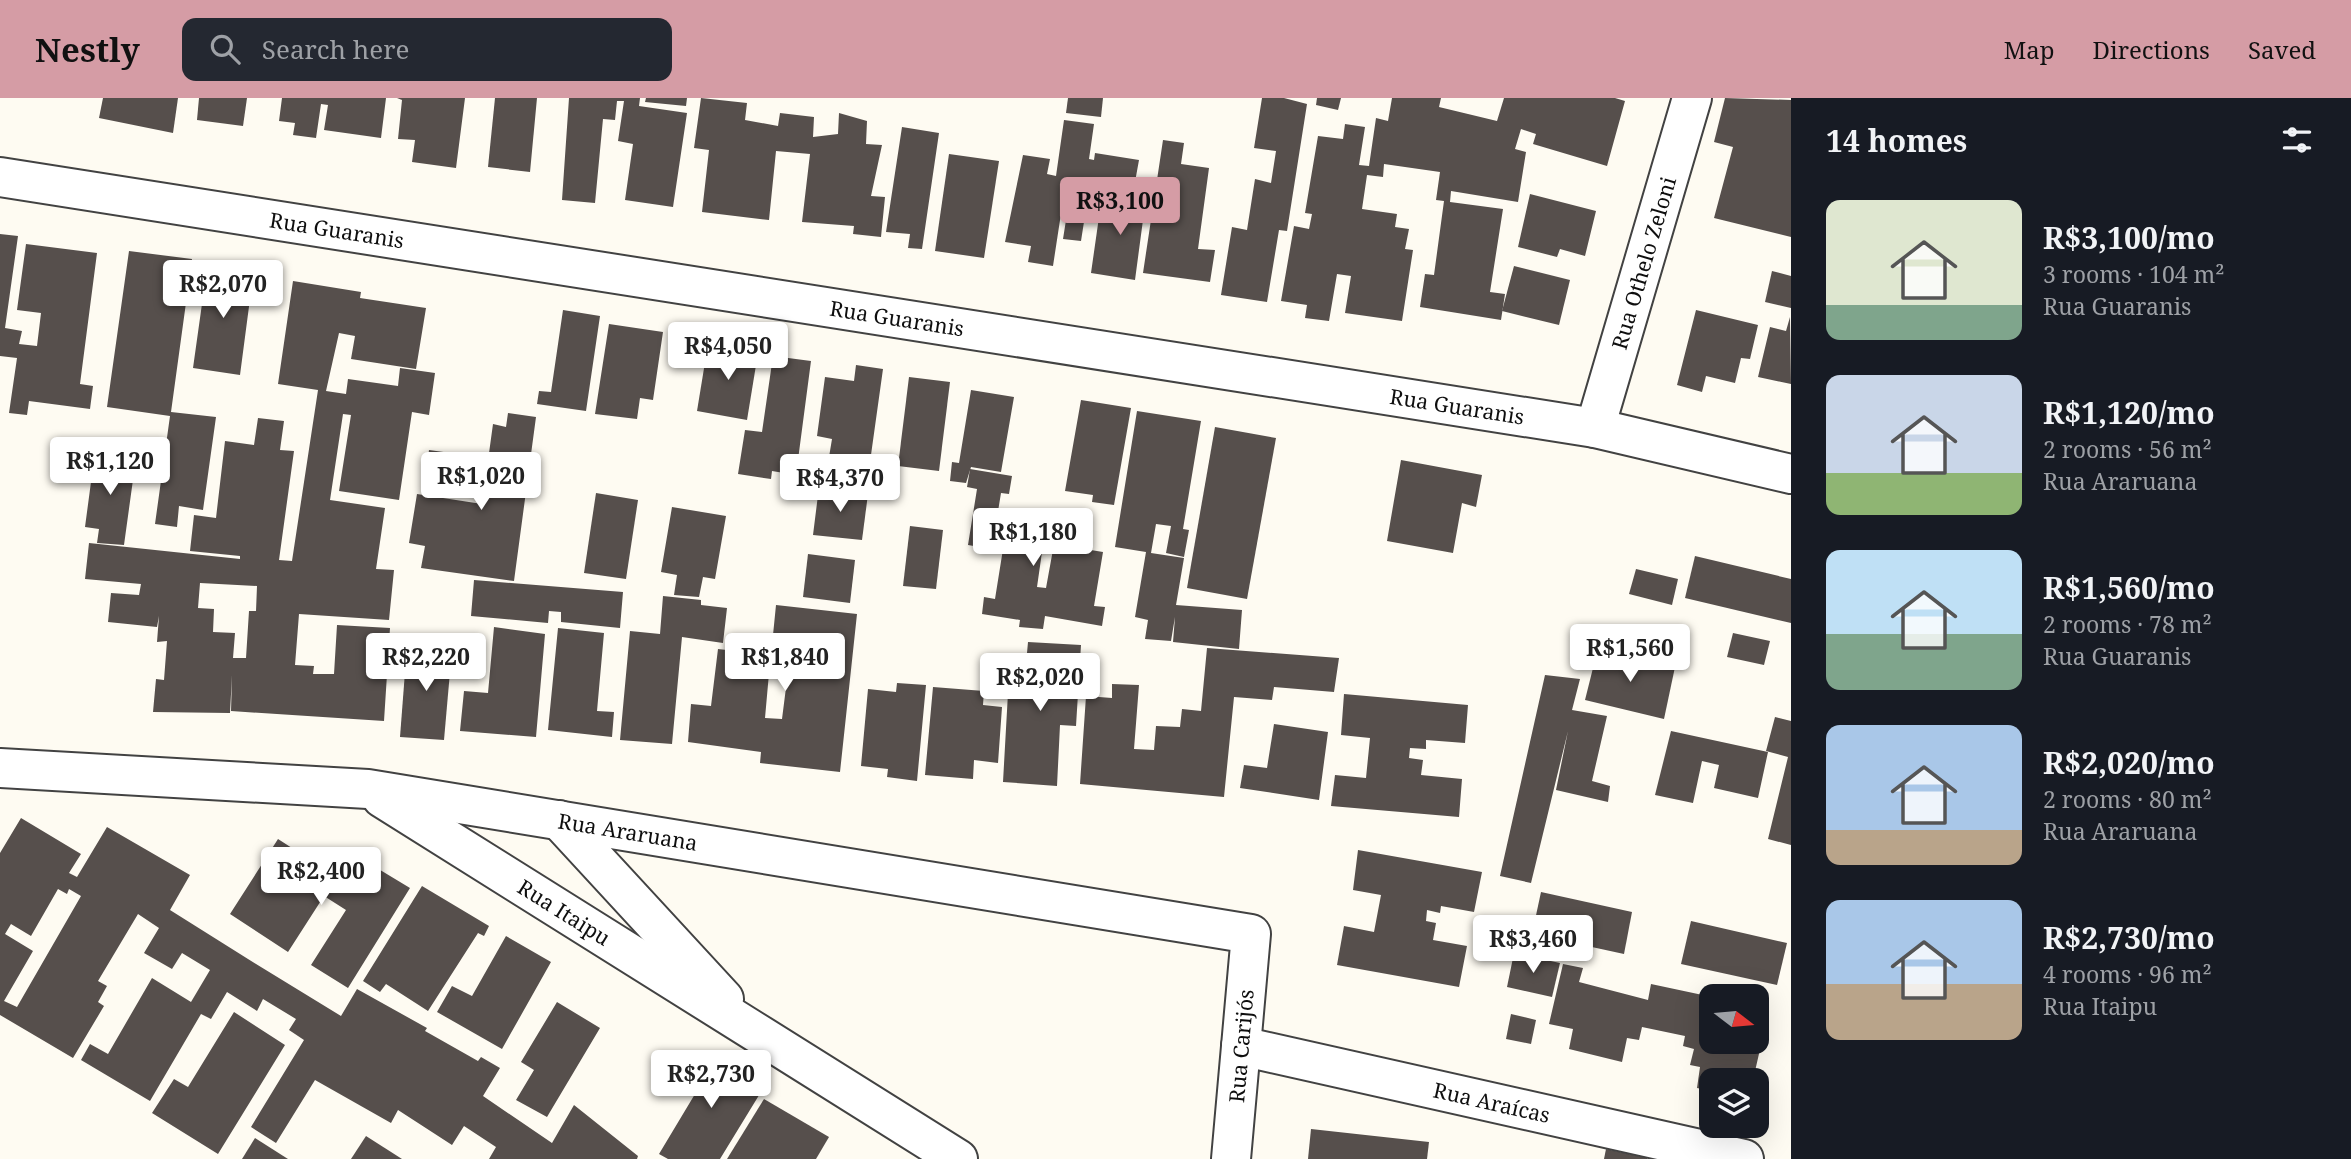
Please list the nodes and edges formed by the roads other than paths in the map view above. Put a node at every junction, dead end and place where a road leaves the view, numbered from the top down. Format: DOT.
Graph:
graph roads {
  1 [pos="1692,98"];
  2 [pos="0,177"];
  3 [pos="1595,428"];
  4 [pos="1791,474"];
  5 [pos="0,768"];
  6 [pos="368,789"];
  7 [pos="559,820"];
  8 [pos="1251,934"];
  9 [pos="759,1037"];
  10 [pos="1241,1046"];
  11 [pos="958,1159"];
  12 [pos="1231,1159"];
  13 [pos="1744,1159"];
  1 -- 3 [label="street, Rua Othelo Zeloni"];
  2 -- 3 [label="street, Rua Guaranis"];
  3 -- 4 [label="street, Rua Guaranis"];
  5 -- 6 [label="street, Rua Araruana"];
  6 -- 7 [label="street, Rua Araruana"];
  6 -- 9 [label="street, Rua Itaipu"];
  7 -- 8 [label="street, Rua Araruana"];
  7 -- 9 [label="street, Rua Itaipu"];
  8 -- 10 [label="street, Rua Carijós"];
  9 -- 11 [label="street, Rua Itaipu"];
  10 -- 12 [label="street, Rua Carijós"];
  10 -- 13 [label="street, Rua Araícas"];
}
